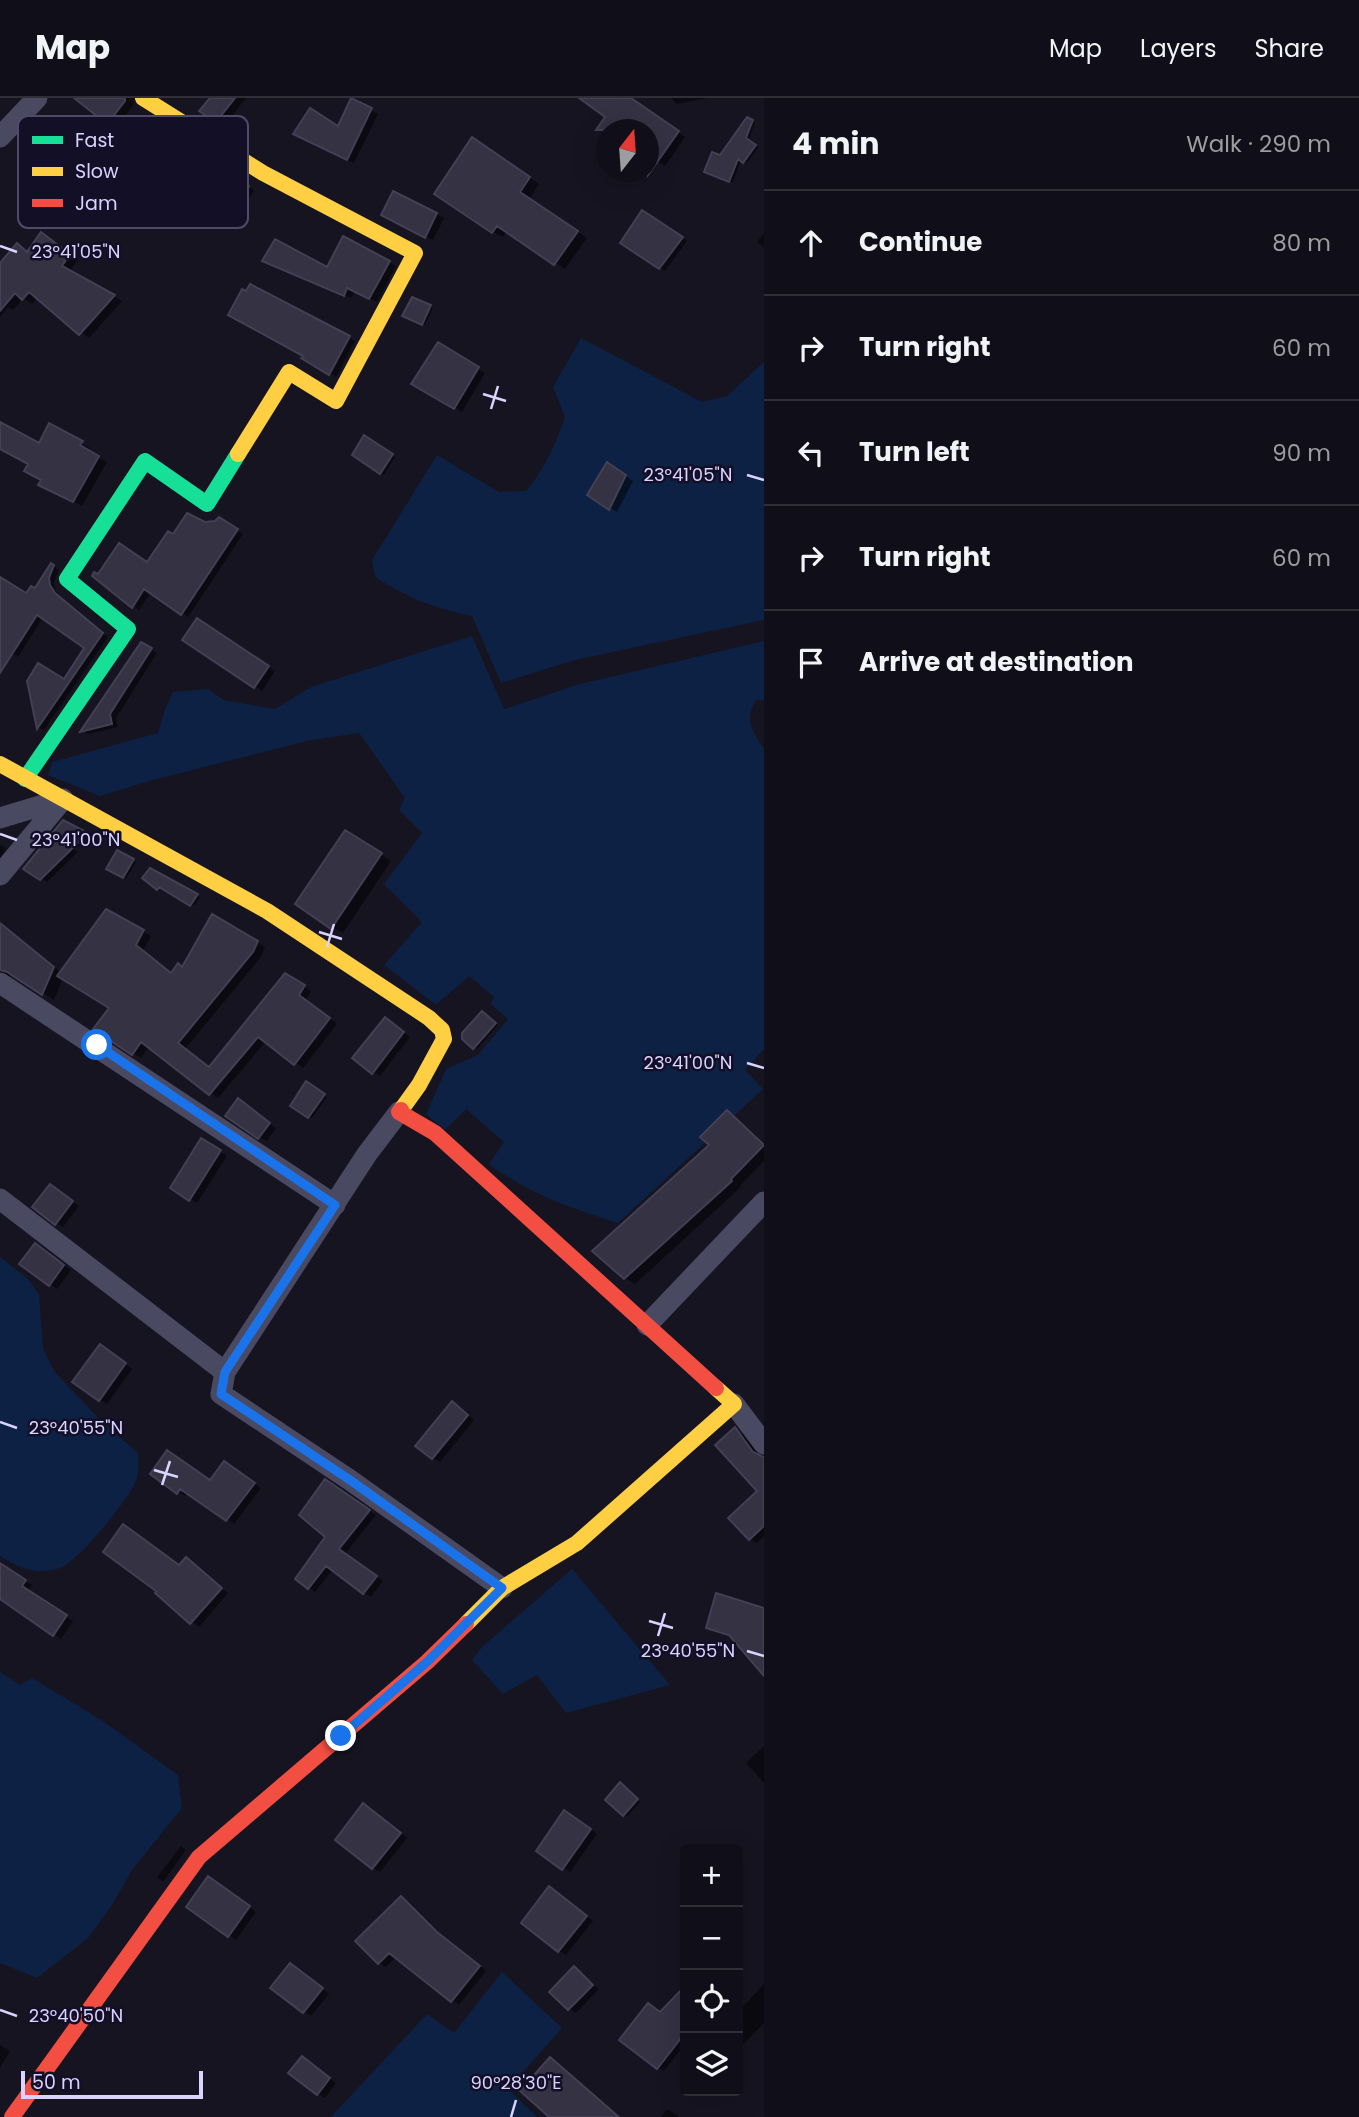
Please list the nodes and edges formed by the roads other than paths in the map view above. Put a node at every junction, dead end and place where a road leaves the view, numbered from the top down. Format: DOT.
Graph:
graph roads {
  1 [pos="37,98"];
  2 [pos="143,98"];
  3 [pos="20,116"];
  4 [pos="172,116"];
  5 [pos="18,118"];
  6 [pos="0,137"];
  7 [pos="248,164"];
  8 [pos="0,764"];
  9 [pos="25,779"];
  10 [pos="63,799"];
  11 [pos="0,818"];
  12 [pos="0,875"];
  13 [pos="0,983"];
  14 [pos="399,1112"];
  15 [pos="0,1199"];
  16 [pos="764,1202"];
  17 [pos="335,1205"];
  18 [pos="647,1325"];
  19 [pos="225,1372"];
  20 [pos="734,1404"];
  21 [pos="764,1444"];
  22 [pos="502,1588"];
  23 [pos="12,2117"];
  1 -- 3 [label="street"];
  2 -- 4 [label="street"];
  5 -- 6 [label="street"];
  7 -- 9 [label="street"];
  8 -- 9 [label="street"];
  9 -- 10 [label="street"];
  10 -- 11 [label="street"];
  10 -- 12 [label="street"];
  10 -- 14 [label="street"];
  13 -- 17 [label="street"];
  14 -- 17 [label="street"];
  14 -- 18 [label="street"];
  15 -- 19 [label="street"];
  16 -- 18 [label="street"];
  17 -- 19 [label="street"];
  18 -- 20 [label="street"];
  19 -- 22 [label="street"];
  20 -- 21 [label="street"];
  20 -- 22 [label="street"];
  22 -- 23 [label="street"];
}
